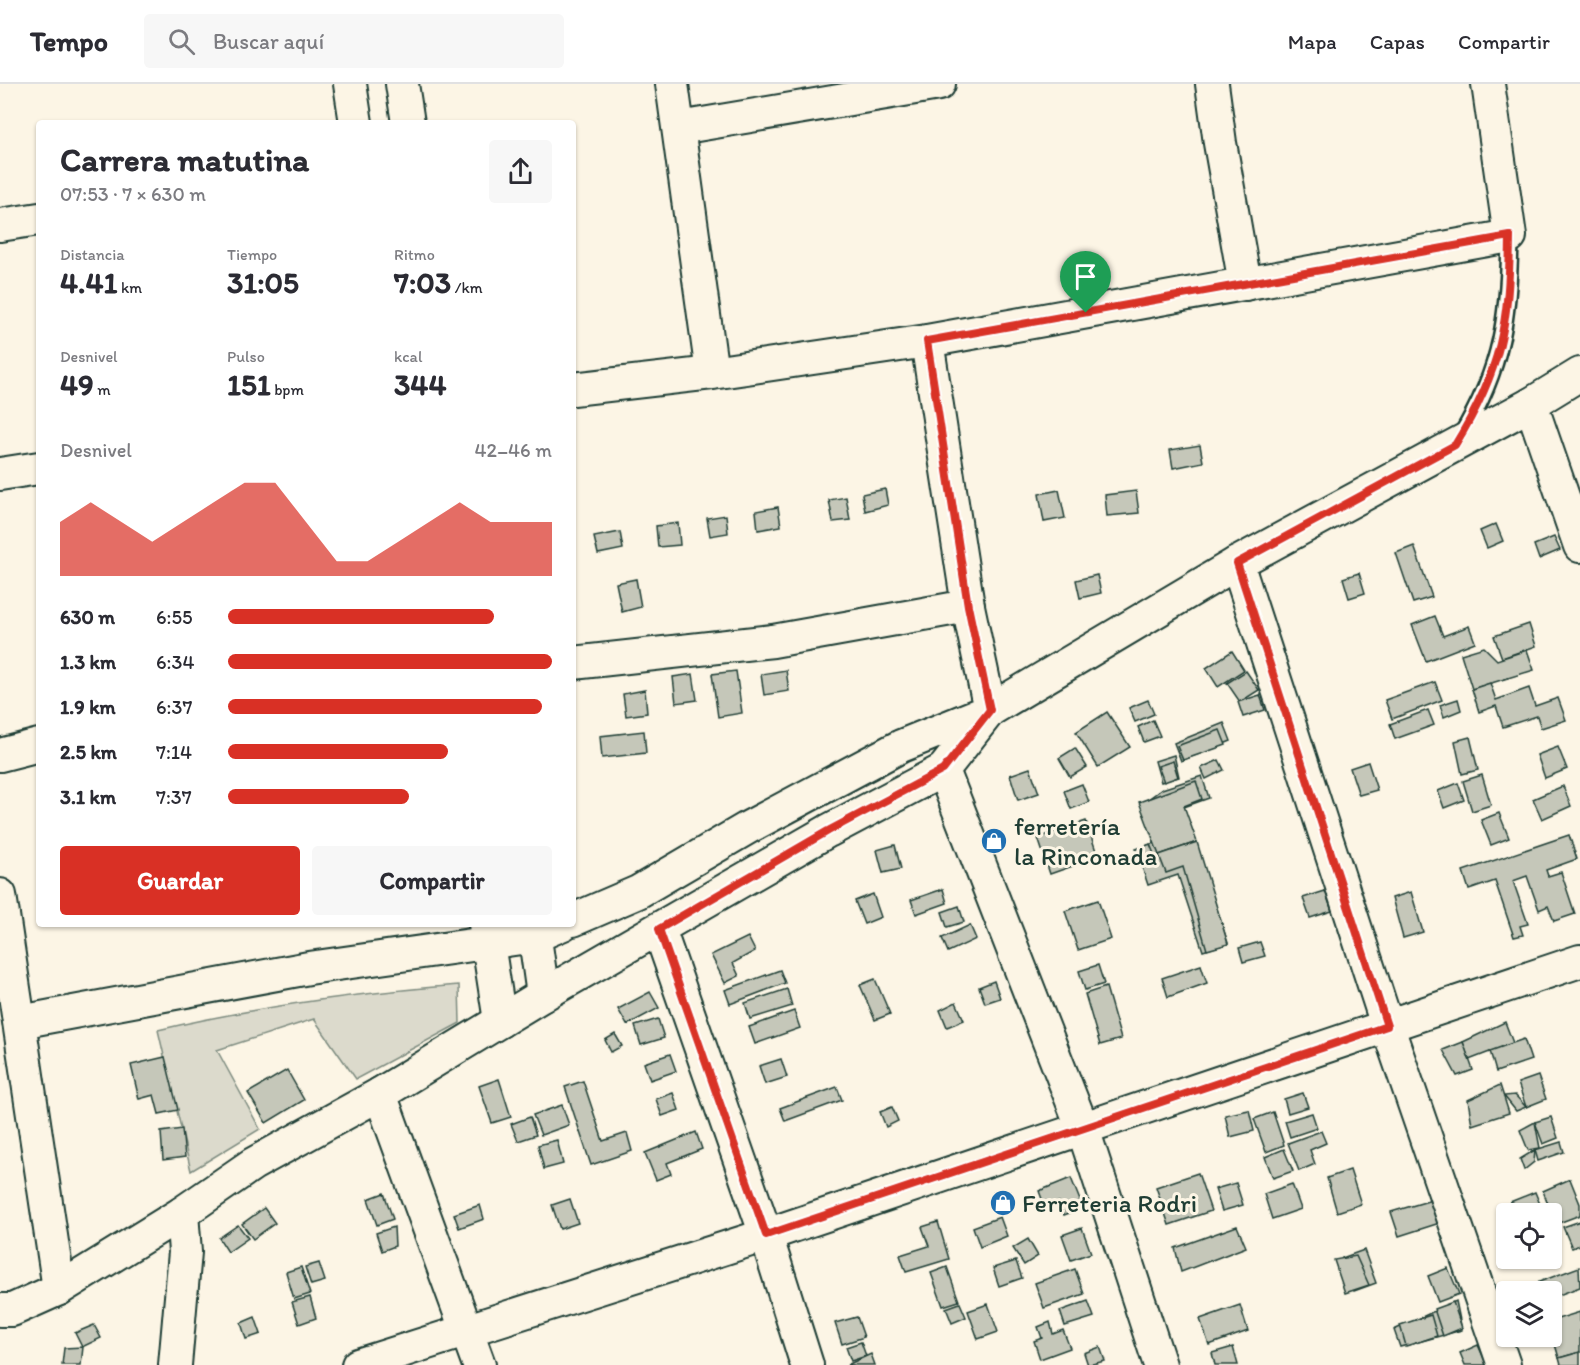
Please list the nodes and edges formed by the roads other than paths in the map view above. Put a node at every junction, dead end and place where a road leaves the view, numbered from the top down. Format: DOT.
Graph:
graph roads {
  1 [pos="350,84"];
  2 [pos="402,84"];
  3 [pos="672,84"];
  4 [pos="939,84"];
  5 [pos="1212,84"];
  6 [pos="1488,84"];
  7 [pos="356,120"];
  8 [pos="408,120"];
  9 [pos="679,128"];
  10 [pos="36,219"];
  11 [pos="0,225"];
  12 [pos="1510,236"];
  13 [pos="1245,284"];
  14 [pos="927,341"];
  15 [pos="712,373"];
  16 [pos="1580,374"];
  17 [pos="576,389"];
  18 [pos="1531,404"];
  19 [pos="1455,445"];
  20 [pos="36,468"];
  21 [pos="0,474"];
  22 [pos="1580,546"];
  23 [pos="1237,563"];
  24 [pos="968,606"];
  25 [pos="576,663"];
  26 [pos="990,710"];
  27 [pos="36,746"];
  28 [pos="0,755"];
  29 [pos="943,770"];
  30 [pos="0,895"];
  31 [pos="576,919"];
  32 [pos="544,928"];
  33 [pos="659,929"];
  34 [pos="486,933"];
  35 [pos="1580,961"];
  36 [pos="543,995"];
  37 [pos="500,1021"];
  38 [pos="20,1022"];
  39 [pos="1387,1026"];
  40 [pos="380,1094"];
  41 [pos="1083,1129"];
  42 [pos="182,1213"];
  43 [pos="766,1235"];
  44 [pos="58,1289"];
  45 [pos="0,1310"];
  46 [pos="469,1331"];
  47 [pos="175,1365"];
  48 [pos="358,1365"];
  49 [pos="479,1365"];
  50 [pos="807,1365"];
  51 [pos="1160,1365"];
  52 [pos="1504,1365"];
  1 -- 7 [label="street"];
  2 -- 8 [label="street"];
  3 -- 9 [label="street"];
  4 -- 9 [label="street"];
  5 -- 13 [label="street"];
  6 -- 12 [label="street"];
  9 -- 15 [label="street"];
  10 -- 11 [label="street"];
  12 -- 13 [label="street"];
  12 -- 19 [label="lane"];
  13 -- 14 [label="street"];
  14 -- 15 [label="street"];
  14 -- 24 [label="street"];
  15 -- 17 [label="street"];
  16 -- 18 [label="street"];
  18 -- 19 [label="street"];
  18 -- 22 [label="street"];
  19 -- 23 [label="street"];
  20 -- 21 [label="street"];
  23 -- 26 [label="street"];
  23 -- 39 [label="street"];
  24 -- 25 [label="street"];
  24 -- 26 [label="street"];
  26 -- 29 [label="street"];
  26 -- 31 [label="street"];
  27 -- 28 [label="street"];
  29 -- 33 [label="street"];
  29 -- 41 [label="street"];
  30 -- 38 [label="street"];
  32 -- 34 [label="street"];
  32 -- 36 [label="street"];
  33 -- 36 [label="street"];
  33 -- 43 [label="street"];
  34 -- 37 [label="street"];
  34 -- 38 [label="street"];
  35 -- 39 [label="street"];
  36 -- 37 [label="street"];
  37 -- 40 [label="street"];
  38 -- 44 [label="street"];
  39 -- 41 [label="street"];
  39 -- 52 [label="street"];
  40 -- 42 [label="street"];
  40 -- 46 [label="street"];
  41 -- 43 [label="street"];
  41 -- 51 [label="street"];
  42 -- 44 [label="street"];
  42 -- 47 [label="street"];
  43 -- 46 [label="street"];
  43 -- 50 [label="street"];
  44 -- 45 [label="street"];
  46 -- 48 [label="street"];
  46 -- 49 [label="street"];
}
